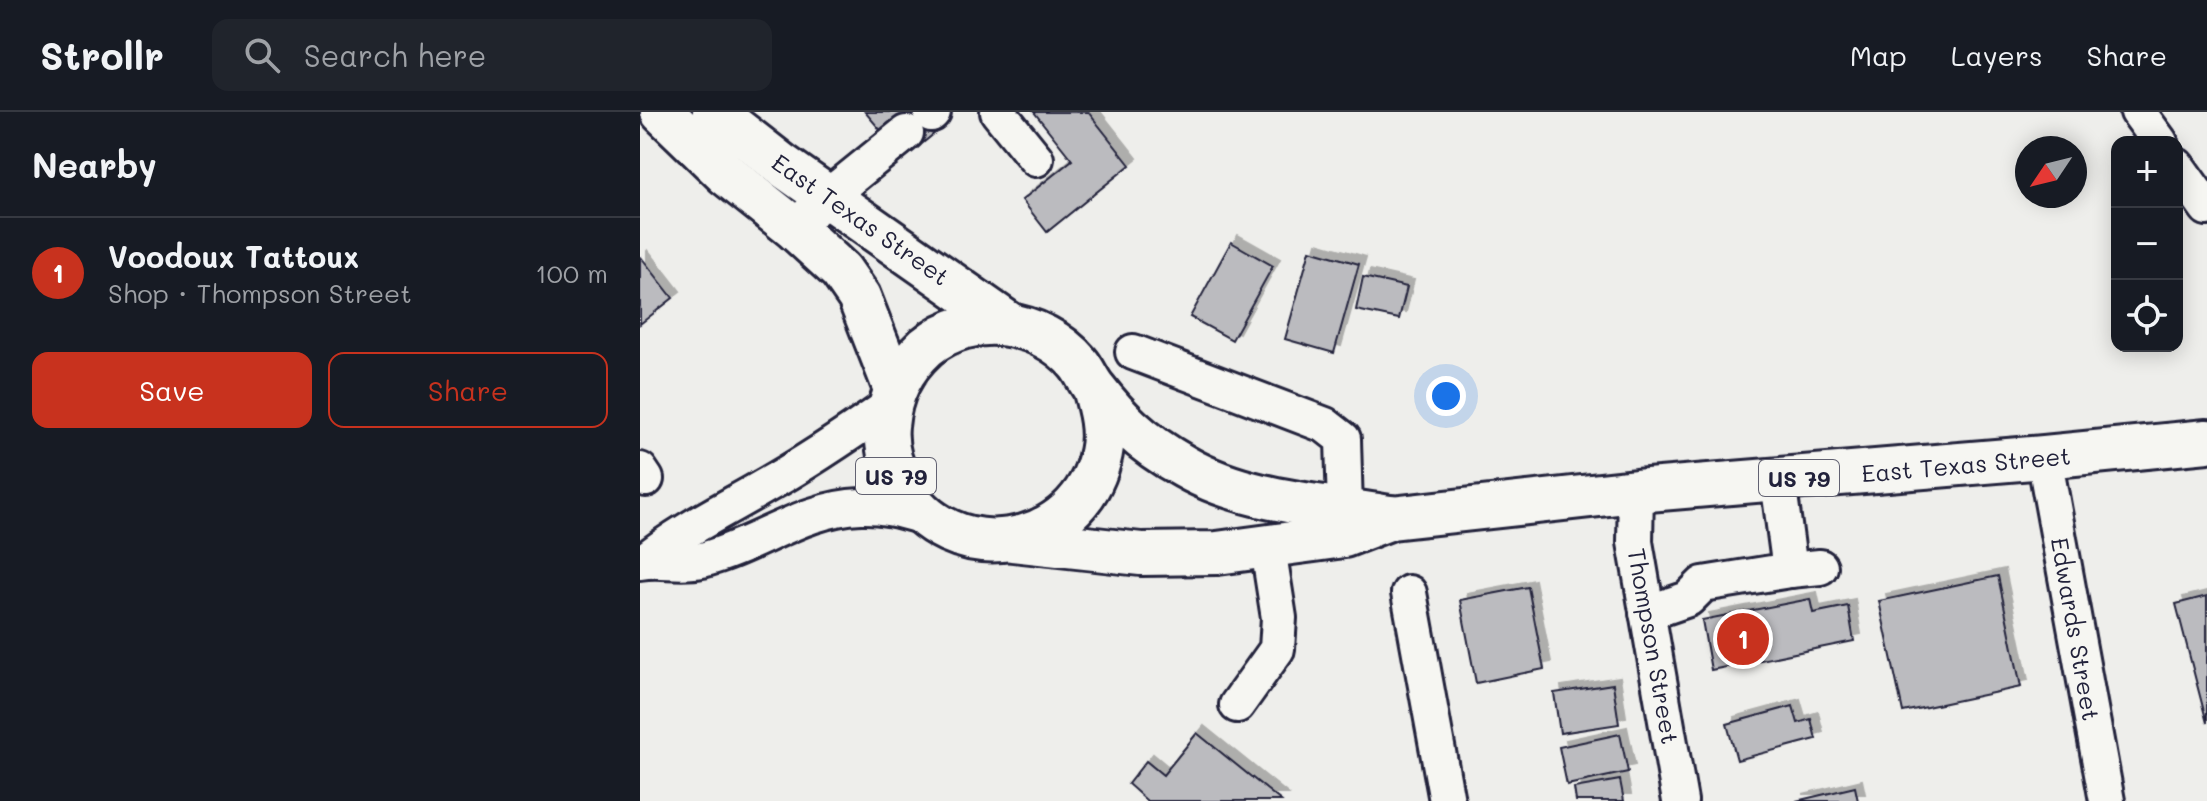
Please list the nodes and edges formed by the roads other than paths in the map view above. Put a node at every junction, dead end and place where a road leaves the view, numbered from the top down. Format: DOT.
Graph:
graph roads {
  1 [pos="662,112"];
  2 [pos="714,112"];
  3 [pos="998,112"];
  4 [pos="2138,112"];
  5 [pos="923,120"];
  6 [pos="2156,136"];
  7 [pos="1036,159"];
  8 [pos="2183,174"];
  9 [pos="827,197"];
  10 [pos="2207,208"];
  11 [pos="794,228"];
  12 [pos="1009,324"];
  13 [pos="1133,352"];
  14 [pos="1094,388"];
  15 [pos="892,397"];
  16 [pos="2207,441"];
  17 [pos="2044,457"];
  18 [pos="1778,480"];
  19 [pos="1636,491"];
  20 [pos="1345,510"];
  21 [pos="928,518"];
  22 [pos="1391,518"];
  23 [pos="1013,540"];
  24 [pos="1268,548"];
  25 [pos="642,561"];
  26 [pos="1409,593"];
  27 [pos="1647,613"];
  28 [pos="1237,705"];
  29 [pos="1447,801"];
  30 [pos="1680,801"];
  31 [pos="2107,801"];
  1 -- 11 [label="main road, East Texas Street / US 79"];
  2 -- 9 [label="main road, East Texas Street / US 79"];
  3 -- 7 [label="street"];
  4 -- 6 [label="street"];
  5 -- 9 [label="street"];
  8 -- 10 [label="street"];
  9 -- 11 [label="street"];
  9 -- 12 [label="main road, East Texas Street / US 79"];
  11 -- 15 [label="main road, East Texas Street / US 79"];
  12 -- 14 [label="main road, East Texas Street / US 79"];
  12 -- 15 [label="main road, East Texas Street / US 79"];
  13 -- 20 [label="street"];
  14 -- 20 [label="main road, East Texas Street / US 79"];
  14 -- 23 [label="main road, East Texas Street / US 79"];
  15 -- 21 [label="main road, East Texas Street / US 79"];
  15 -- 25 [label="street"];
  16 -- 17 [label="main road, East Texas Street / US 79"];
  17 -- 18 [label="main road, East Texas Street / US 79"];
  17 -- 31 [label="street, Edwards Street"];
  18 -- 19 [label="main road, East Texas Street / US 79"];
  18 -- 27 [label="street"];
  19 -- 22 [label="main road, East Texas Street / US 79"];
  19 -- 27 [label="street, Thompson Street"];
  20 -- 22 [label="main road, East Texas Street / US 79"];
  21 -- 23 [label="main road, East Texas Street / US 79"];
  21 -- 25 [label="street"];
  22 -- 24 [label="main road, East Texas Street / US 79"];
  23 -- 24 [label="main road, East Texas Street / US 79"];
  24 -- 28 [label="street"];
  26 -- 29 [label="street"];
  27 -- 30 [label="street, Thompson Street"];
}
